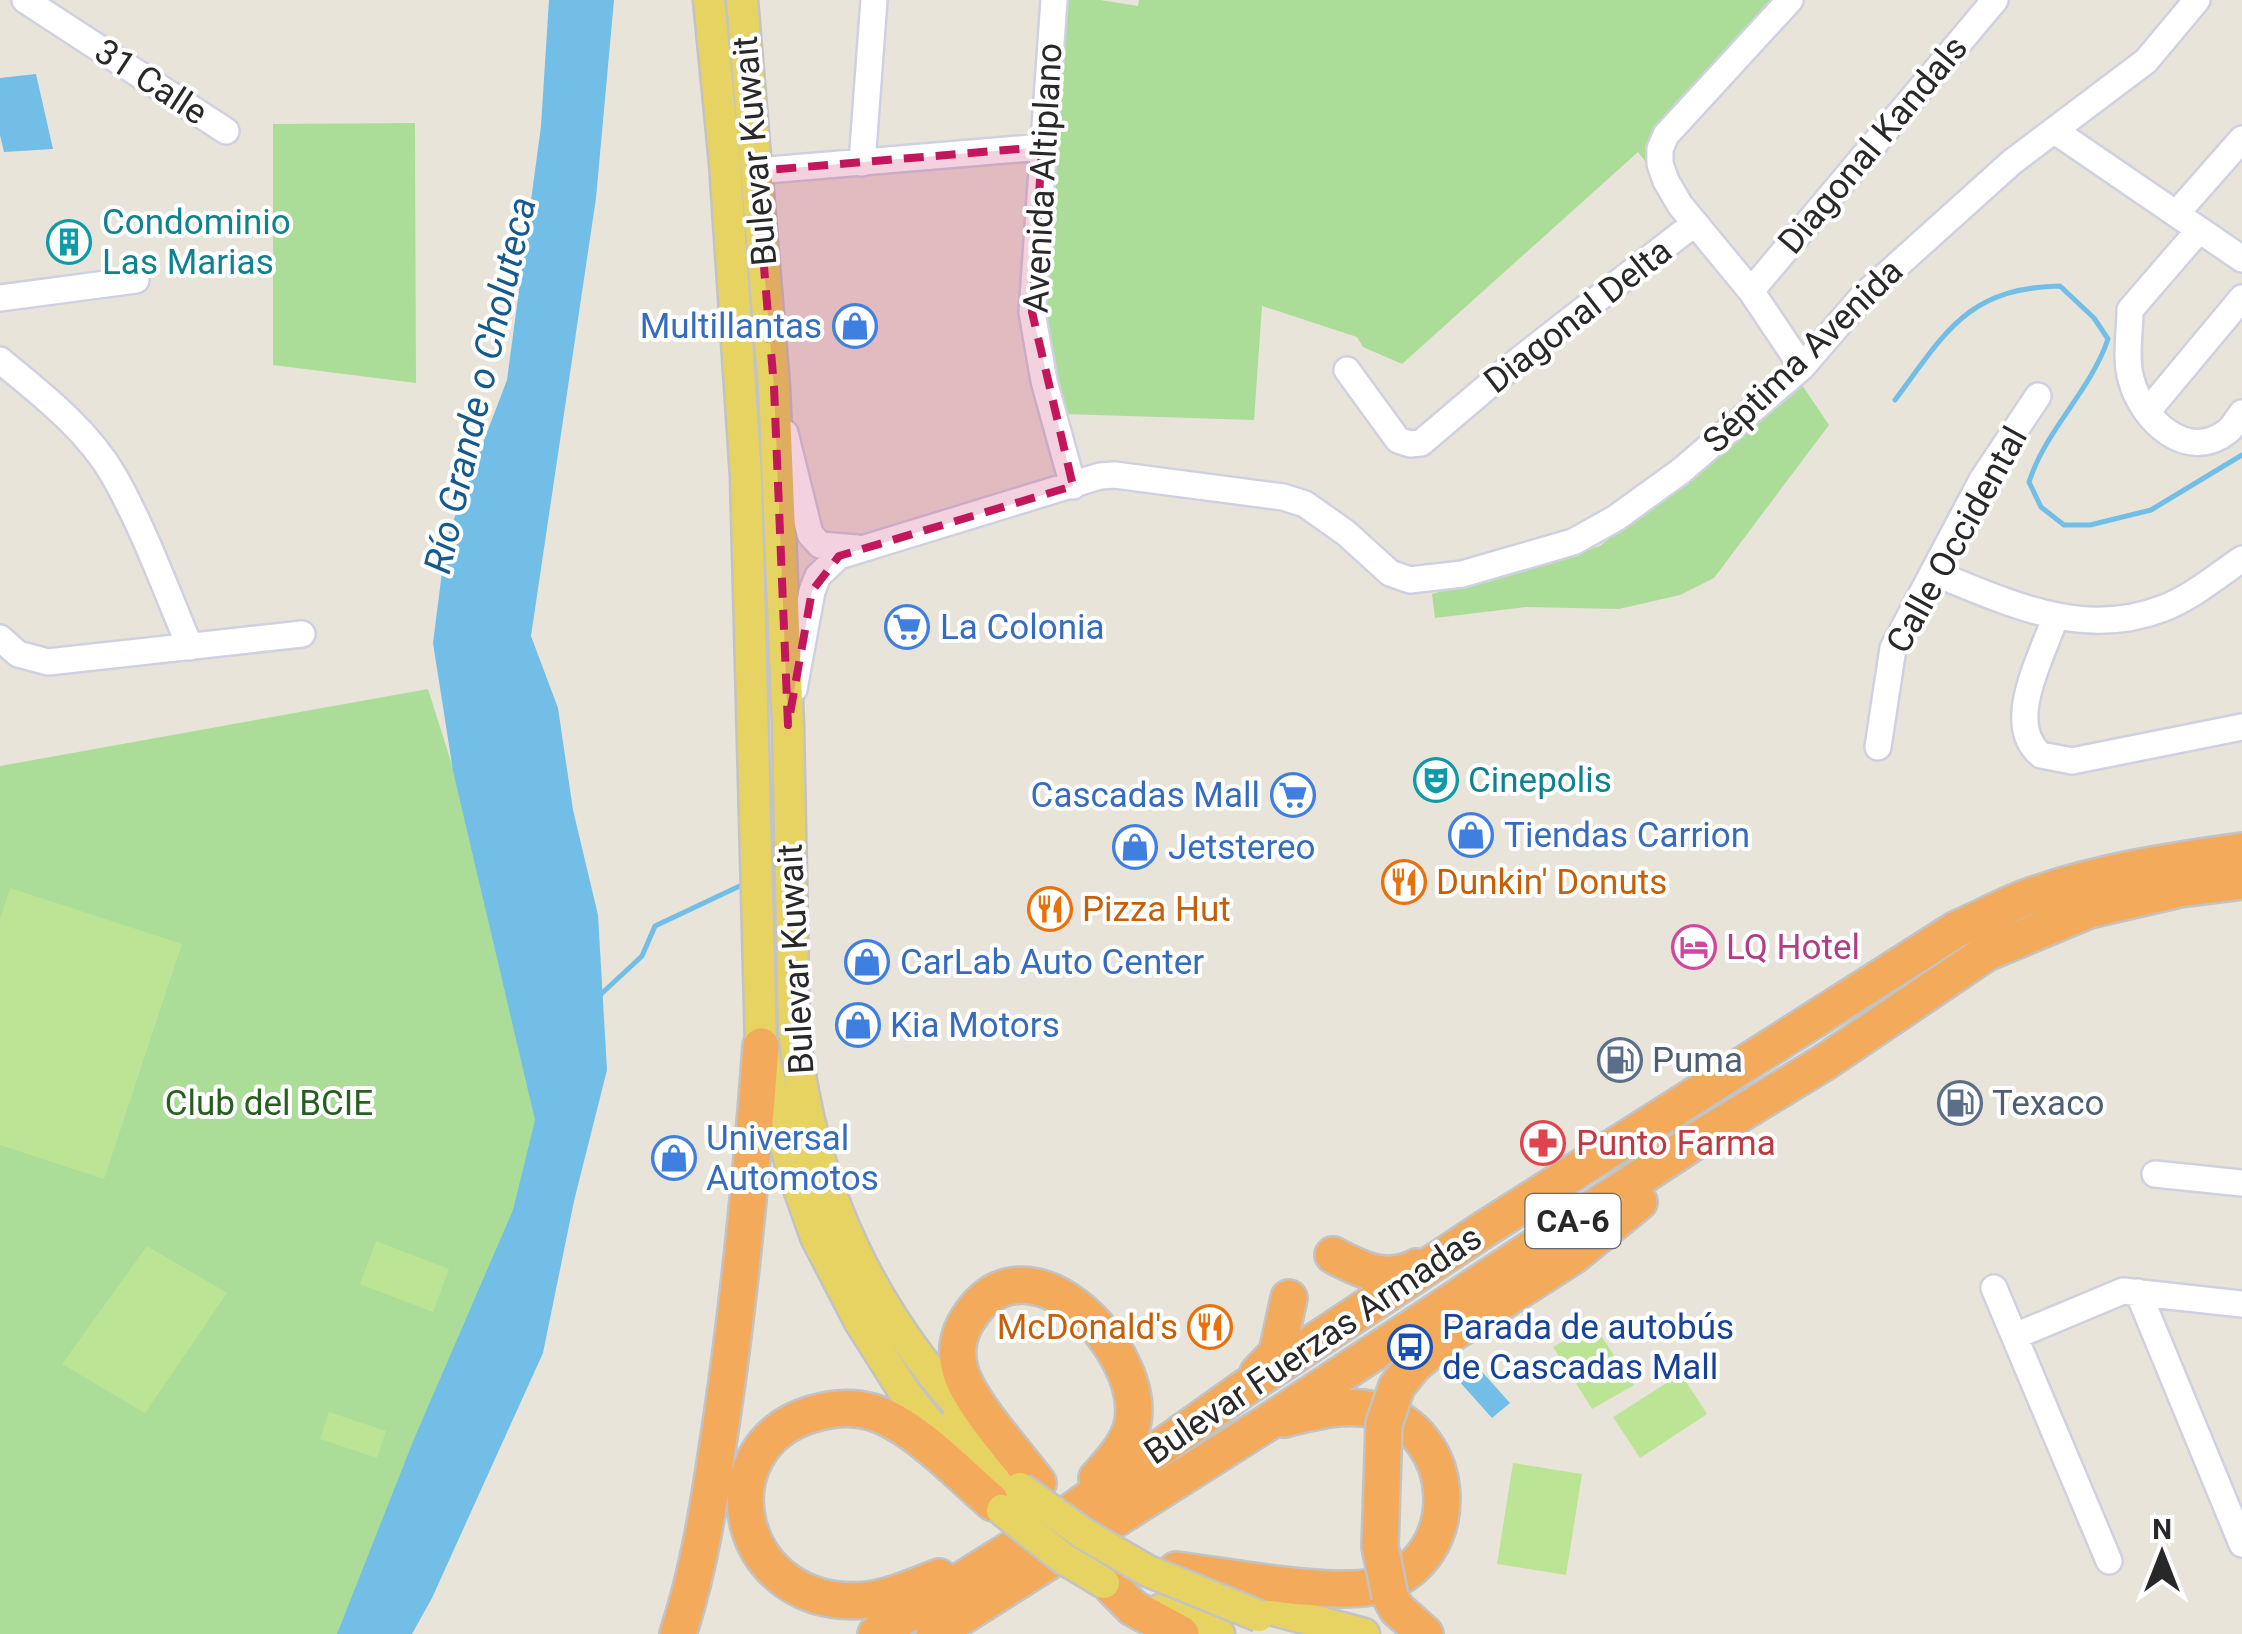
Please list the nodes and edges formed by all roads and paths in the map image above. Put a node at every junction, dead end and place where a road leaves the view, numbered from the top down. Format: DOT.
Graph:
graph roads {
  1 [pos="25,0"];
  2 [pos="710,0"];
  3 [pos="742,0"];
  4 [pos="874,0"];
  5 [pos="1054,0"];
  6 [pos="1790,0"];
  7 [pos="1996,0"];
  8 [pos="2197,0"];
  9 [pos="226,132"];
  10 [pos="2055,132"];
  11 [pos="2242,140"];
  12 [pos="1042,147"];
  13 [pos="862,163"];
  14 [pos="756,171"];
  15 [pos="2176,214"];
  16 [pos="1695,224"];
  17 [pos="2199,230"];
  18 [pos="2242,260"];
  19 [pos="136,280"];
  20 [pos="1751,291"];
  21 [pos="0,298"];
  22 [pos="2242,298"];
  23 [pos="0,360"];
  24 [pos="1802,367"];
  25 [pos="1347,370"];
  26 [pos="774,387"];
  27 [pos="2038,396"];
  28 [pos="2147,412"];
  29 [pos="2242,413"];
  30 [pos="1073,486"];
  31 [pos="856,548"];
  32 [pos="2242,559"];
  33 [pos="1934,573"];
  34 [pos="2055,618"];
  35 [pos="302,634"];
  36 [pos="0,638"];
  37 [pos="190,647"];
  38 [pos="788,725"];
  39 [pos="2242,727"];
  40 [pos="1878,747"];
  41 [pos="2242,852"];
  42 [pos="2242,880"];
  43 [pos="762,1046"];
  44 [pos="1697,1140"];
  45 [pos="2155,1174"];
  46 [pos="2242,1183"];
  47 [pos="1483,1230"];
  48 [pos="1333,1255"];
  49 [pos="1994,1288"];
  50 [pos="2138,1292"];
  51 [pos="1289,1298"];
  52 [pos="2242,1304"];
  53 [pos="2014,1336"];
  54 [pos="1243,1389"];
  55 [pos="1264,1425"];
  56 [pos="1028,1498"];
  57 [pos="2242,1544"];
  58 [pos="2109,1561"];
  59 [pos="1161,1563"];
  60 [pos="1010,1568"];
  61 [pos="1108,1586"];
  62 [pos="1418,1629"];
  63 [pos="1201,1632"];
  64 [pos="678,1634"];
  65 [pos="876,1634"];
  66 [pos="934,1634"];
  67 [pos="965,1634"];
  68 [pos="1319,1634"];
  69 [pos="1364,1634"];
  1 -- 9 [label="street, 31 Calle"];
  2 -- 43 [label="main road, Bulevar Kuwait"];
  3 -- 14 [label="main road, Bulevar Kuwait"];
  4 -- 13 [label="street"];
  5 -- 12 [label="street, Avenida Altiplano"];
  6 -- 16 [label="street, Diagonal Delta"];
  7 -- 20 [label="street, Diagonal Kandals"];
  8 -- 10 [label="street, Séptima Avenida"];
  10 -- 15 [label="street"];
  10 -- 24 [label="street, Séptima Avenida"];
  11 -- 15 [label="street"];
  12 -- 13 [label="street"];
  12 -- 30 [label="street, Avenida Altiplano"];
  13 -- 14 [label="street"];
  14 -- 26 [label="main road, Bulevar Kuwait"];
  15 -- 17 [label="street"];
  16 -- 20 [label="street"];
  16 -- 25 [label="street, Diagonal Delta"];
  17 -- 18 [label="street"];
  17 -- 28 [label="street"];
  19 -- 21 [label="street"];
  20 -- 24 [label="street"];
  22 -- 28 [label="street"];
  23 -- 37 [label="street"];
  24 -- 30 [label="street, Séptima Avenida"];
  26 -- 31 [label="street"];
  26 -- 38 [label="main road, Bulevar Kuwait"];
  27 -- 33 [label="street, Calle Occidental"];
  28 -- 29 [label="street"];
  30 -- 31 [label="street"];
  31 -- 38 [label="street"];
  32 -- 34 [label="street"];
  33 -- 34 [label="street"];
  33 -- 40 [label="street, Calle Occidental"];
  34 -- 39 [label="street"];
  35 -- 37 [label="street"];
  36 -- 37 [label="street"];
  38 -- 56 [label="main road, Bulevar Kuwait"];
  41 -- 47 [label="highway, Bulevar Fuerzas Armadas / CA-6"];
  42 -- 44 [label="highway, Bulevar Fuerzas Armadas / CA-6"];
  43 -- 56 [label="main road, Bulevar Kuwait"];
  43 -- 64 [label="highway"];
  44 -- 55 [label="highway, Bulevar Fuerzas Armadas / CA-6"];
  44 -- 62 [label="highway, bridge"];
  45 -- 46 [label="street"];
  47 -- 48 [label="highway"];
  47 -- 54 [label="highway, Bulevar Fuerzas Armadas / CA-6"];
  49 -- 53 [label="street"];
  50 -- 52 [label="street"];
  50 -- 53 [label="street"];
  50 -- 57 [label="street"];
  51 -- 54 [label="highway"];
  53 -- 58 [label="street"];
  54 -- 56 [label="highway, Bulevar Fuerzas Armadas / CA-6"];
  55 -- 59 [label="highway"];
  55 -- 60 [label="highway, Bulevar Fuerzas Armadas / CA-6"];
  56 -- 56 [label="highway"];
  56 -- 59 [label="main road, Bulevar Kuwait"];
  56 -- 60 [label="highway, Bulevar Fuerzas Armadas / CA-6"];
  56 -- 60 [label="highway"];
  56 -- 61 [label="main road, Bulevar Kuwait, bridge"];
  56 -- 68 [label="main road, bridge"];
  59 -- 69 [label="main road, Bulevar Kuwait"];
  60 -- 65 [label="highway, Bulevar Fuerzas Armadas / CA-6"];
  60 -- 66 [label="highway, Bulevar Fuerzas Armadas / CA-6"];
  60 -- 67 [label="highway"];
  61 -- 63 [label="highway"];
}
